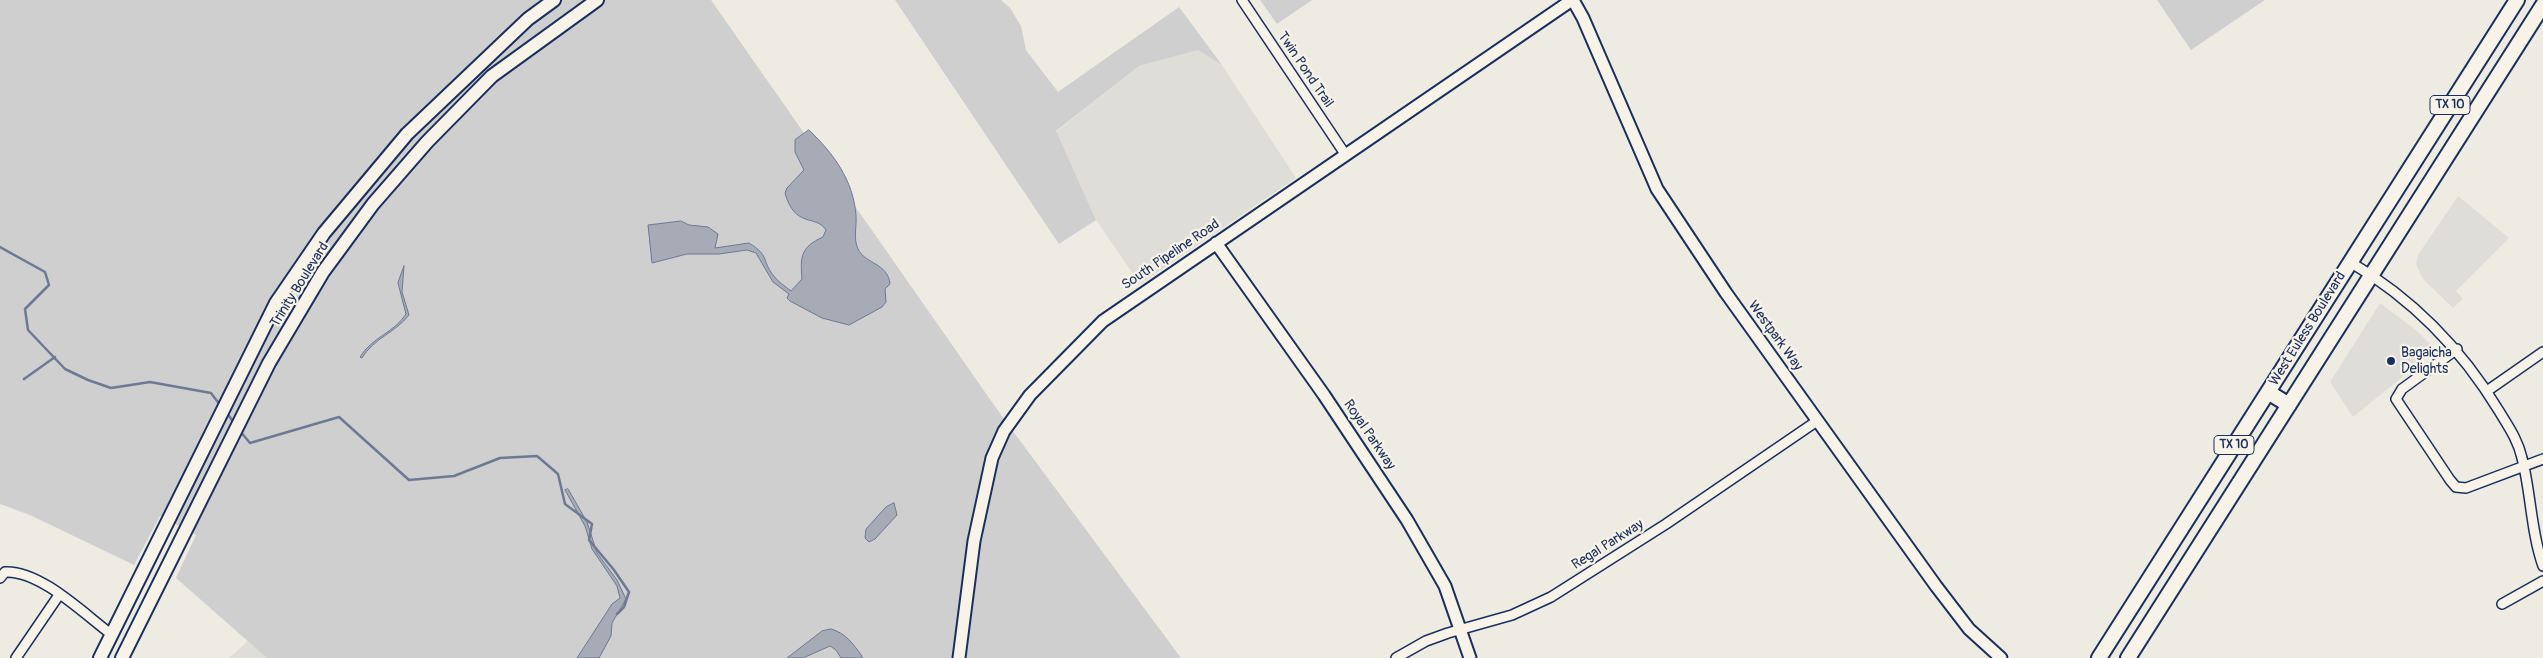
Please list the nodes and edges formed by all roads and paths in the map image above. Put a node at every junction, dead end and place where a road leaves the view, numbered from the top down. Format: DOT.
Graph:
graph roads {
  1 [pos="554,0"];
  2 [pos="597,0"];
  3 [pos="1242,0"];
  4 [pos="1572,0"];
  5 [pos="2517,0"];
  6 [pos="2543,5"];
  7 [pos="1346,154"];
  8 [pos="1216,243"];
  9 [pos="2350,262"];
  10 [pos="2371,276"];
  11 [pos="2457,349"];
  12 [pos="2543,352"];
  13 [pos="2487,391"];
  14 [pos="2268,392"];
  15 [pos="2289,405"];
  16 [pos="1817,421"];
  17 [pos="2543,458"];
  18 [pos="2523,466"];
  19 [pos="2543,566"];
  20 [pos="0,578"];
  21 [pos="2543,581"];
  22 [pos="59,595"];
  23 [pos="2502,604"];
  24 [pos="1462,630"];
  25 [pos="111,634"];
  26 [pos="959,653"];
  27 [pos="16,658"];
  28 [pos="100,658"];
  29 [pos="122,658"];
  30 [pos="1396,658"];
  31 [pos="1470,658"];
  32 [pos="2001,658"];
  33 [pos="2099,658"];
  34 [pos="2128,658"];
  1 -- 25 [label="main road, Trinity Boulevard"];
  2 -- 29 [label="main road, Trinity Boulevard"];
  3 -- 7 [label="street, Twin Pond Trail"];
  4 -- 7 [label="street, South Pipeline Road"];
  4 -- 16 [label="street, Westpark Way"];
  5 -- 9 [label="main road, West Euless Boulevard / TX 10"];
  6 -- 10 [label="main road, West Euless Boulevard / TX 10"];
  7 -- 8 [label="street, South Pipeline Road"];
  8 -- 24 [label="street, Royal Parkway"];
  8 -- 26 [label="street, South Pipeline Road"];
  9 -- 10 [label="street"];
  9 -- 14 [label="main road, West Euless Boulevard / TX 10"];
  10 -- 11 [label="street"];
  10 -- 15 [label="main road, West Euless Boulevard / TX 10"];
  11 -- 13 [label="street"];
  11 -- 18 [label="street"];
  12 -- 13 [label="street"];
  13 -- 18 [label="street"];
  14 -- 15 [label="main road"];
  14 -- 33 [label="main road, West Euless Boulevard / TX 10"];
  15 -- 34 [label="main road, West Euless Boulevard / TX 10"];
  16 -- 24 [label="street, Regal Parkway"];
  16 -- 32 [label="street, Westpark Way"];
  17 -- 18 [label="street"];
  18 -- 19 [label="street"];
  20 -- 22 [label="street"];
  21 -- 23 [label="street"];
  22 -- 25 [label="street"];
  22 -- 27 [label="street"];
  24 -- 30 [label="street, Regal Parkway"];
  24 -- 31 [label="street, Royal Parkway"];
  25 -- 28 [label="main road, Trinity Boulevard"];
}
